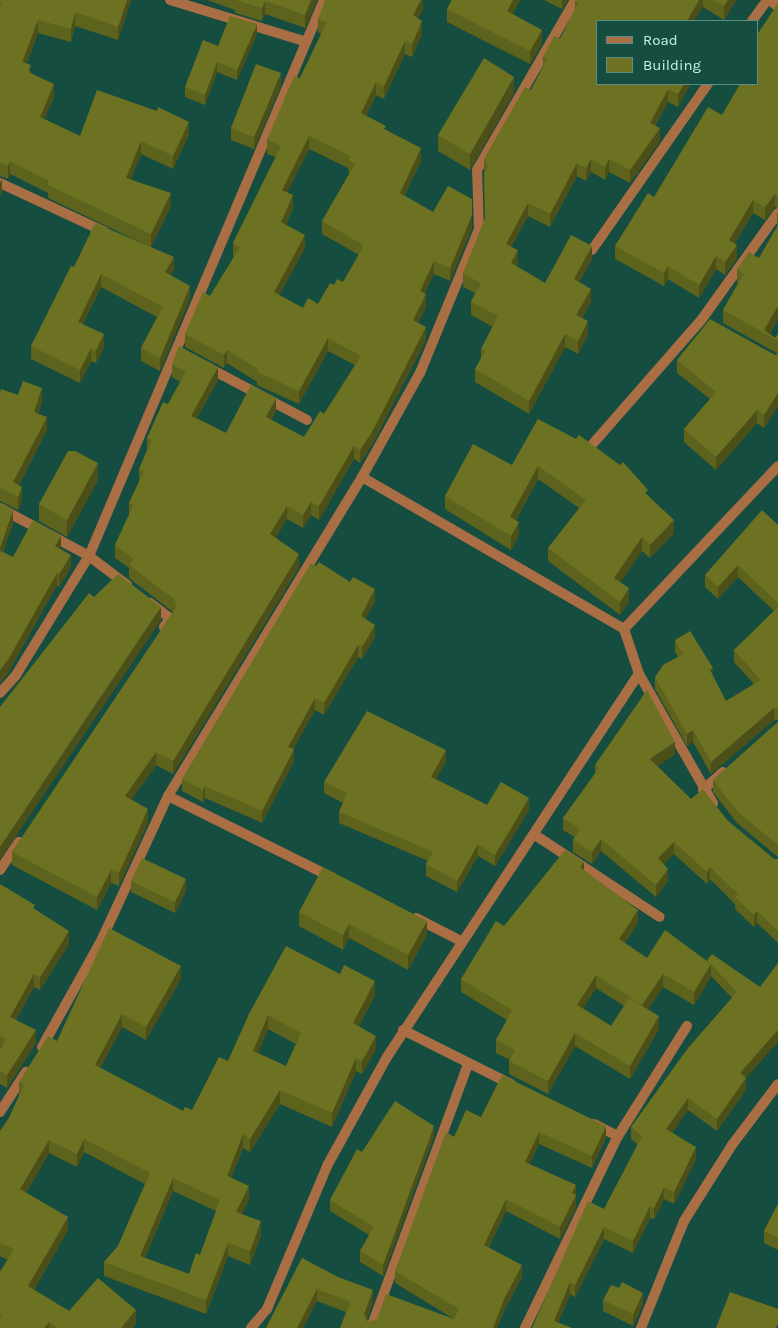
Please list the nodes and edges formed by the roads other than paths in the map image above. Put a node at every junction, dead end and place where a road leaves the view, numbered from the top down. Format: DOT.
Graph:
graph roads {
  1 [pos="170,0"];
  2 [pos="324,0"];
  3 [pos="574,0"];
  4 [pos="768,0"];
  5 [pos="778,7"];
  6 [pos="753,20"];
  7 [pos="304,41"];
  8 [pos="707,85"];
  9 [pos="0,182"];
  10 [pos="778,213"];
  11 [pos="118,238"];
  12 [pos="592,250"];
  13 [pos="187,356"];
  14 [pos="307,420"];
  15 [pos="590,447"];
  16 [pos="778,466"];
  17 [pos="362,477"];
  18 [pos="0,508"];
  19 [pos="89,556"];
  20 [pos="624,629"];
  21 [pos="159,635"];
  22 [pos="639,674"];
  23 [pos="0,693"];
  24 [pos="733,764"];
  25 [pos="703,790"];
  26 [pos="168,796"];
  27 [pos="720,813"];
  28 [pos="27,830"];
  29 [pos="534,835"];
  30 [pos="0,870"];
  31 [pos="346,884"];
  32 [pos="408,914"];
  33 [pos="660,917"];
  34 [pos="461,941"];
  35 [pos="688,1026"];
  36 [pos="403,1030"];
  37 [pos="468,1064"];
  38 [pos="778,1084"];
  39 [pos="521,1089"];
  40 [pos="0,1112"];
  41 [pos="583,1119"];
  42 [pos="618,1136"];
  43 [pos="250,1328"];
  44 [pos="371,1328"];
  45 [pos="525,1328"];
  46 [pos="641,1328"];
  1 -- 7 [label="street"];
  2 -- 7 [label="street"];
  3 -- 17 [label="street"];
  4 -- 5 [label="street"];
  4 -- 6 [label="street"];
  7 -- 13 [label="street"];
  8 -- 12 [label="street"];
  9 -- 11 [label="street"];
  10 -- 15 [label="street"];
  13 -- 14 [label="street"];
  13 -- 19 [label="street"];
  16 -- 20 [label="street"];
  17 -- 20 [label="street"];
  17 -- 26 [label="street"];
  18 -- 19 [label="street"];
  19 -- 21 [label="street"];
  19 -- 23 [label="street"];
  20 -- 22 [label="street"];
  22 -- 25 [label="street"];
  22 -- 29 [label="street"];
  24 -- 25 [label="street"];
  25 -- 27 [label="street"];
  26 -- 31 [label="street"];
  26 -- 40 [label="street"];
  28 -- 30 [label="street"];
  29 -- 33 [label="street"];
  29 -- 34 [label="street"];
  32 -- 34 [label="street"];
  34 -- 36 [label="street"];
  35 -- 42 [label="street"];
  36 -- 37 [label="street"];
  36 -- 43 [label="street"];
  37 -- 39 [label="street"];
  37 -- 44 [label="street"];
  38 -- 46 [label="street"];
  41 -- 42 [label="street"];
  42 -- 45 [label="street"];
}
